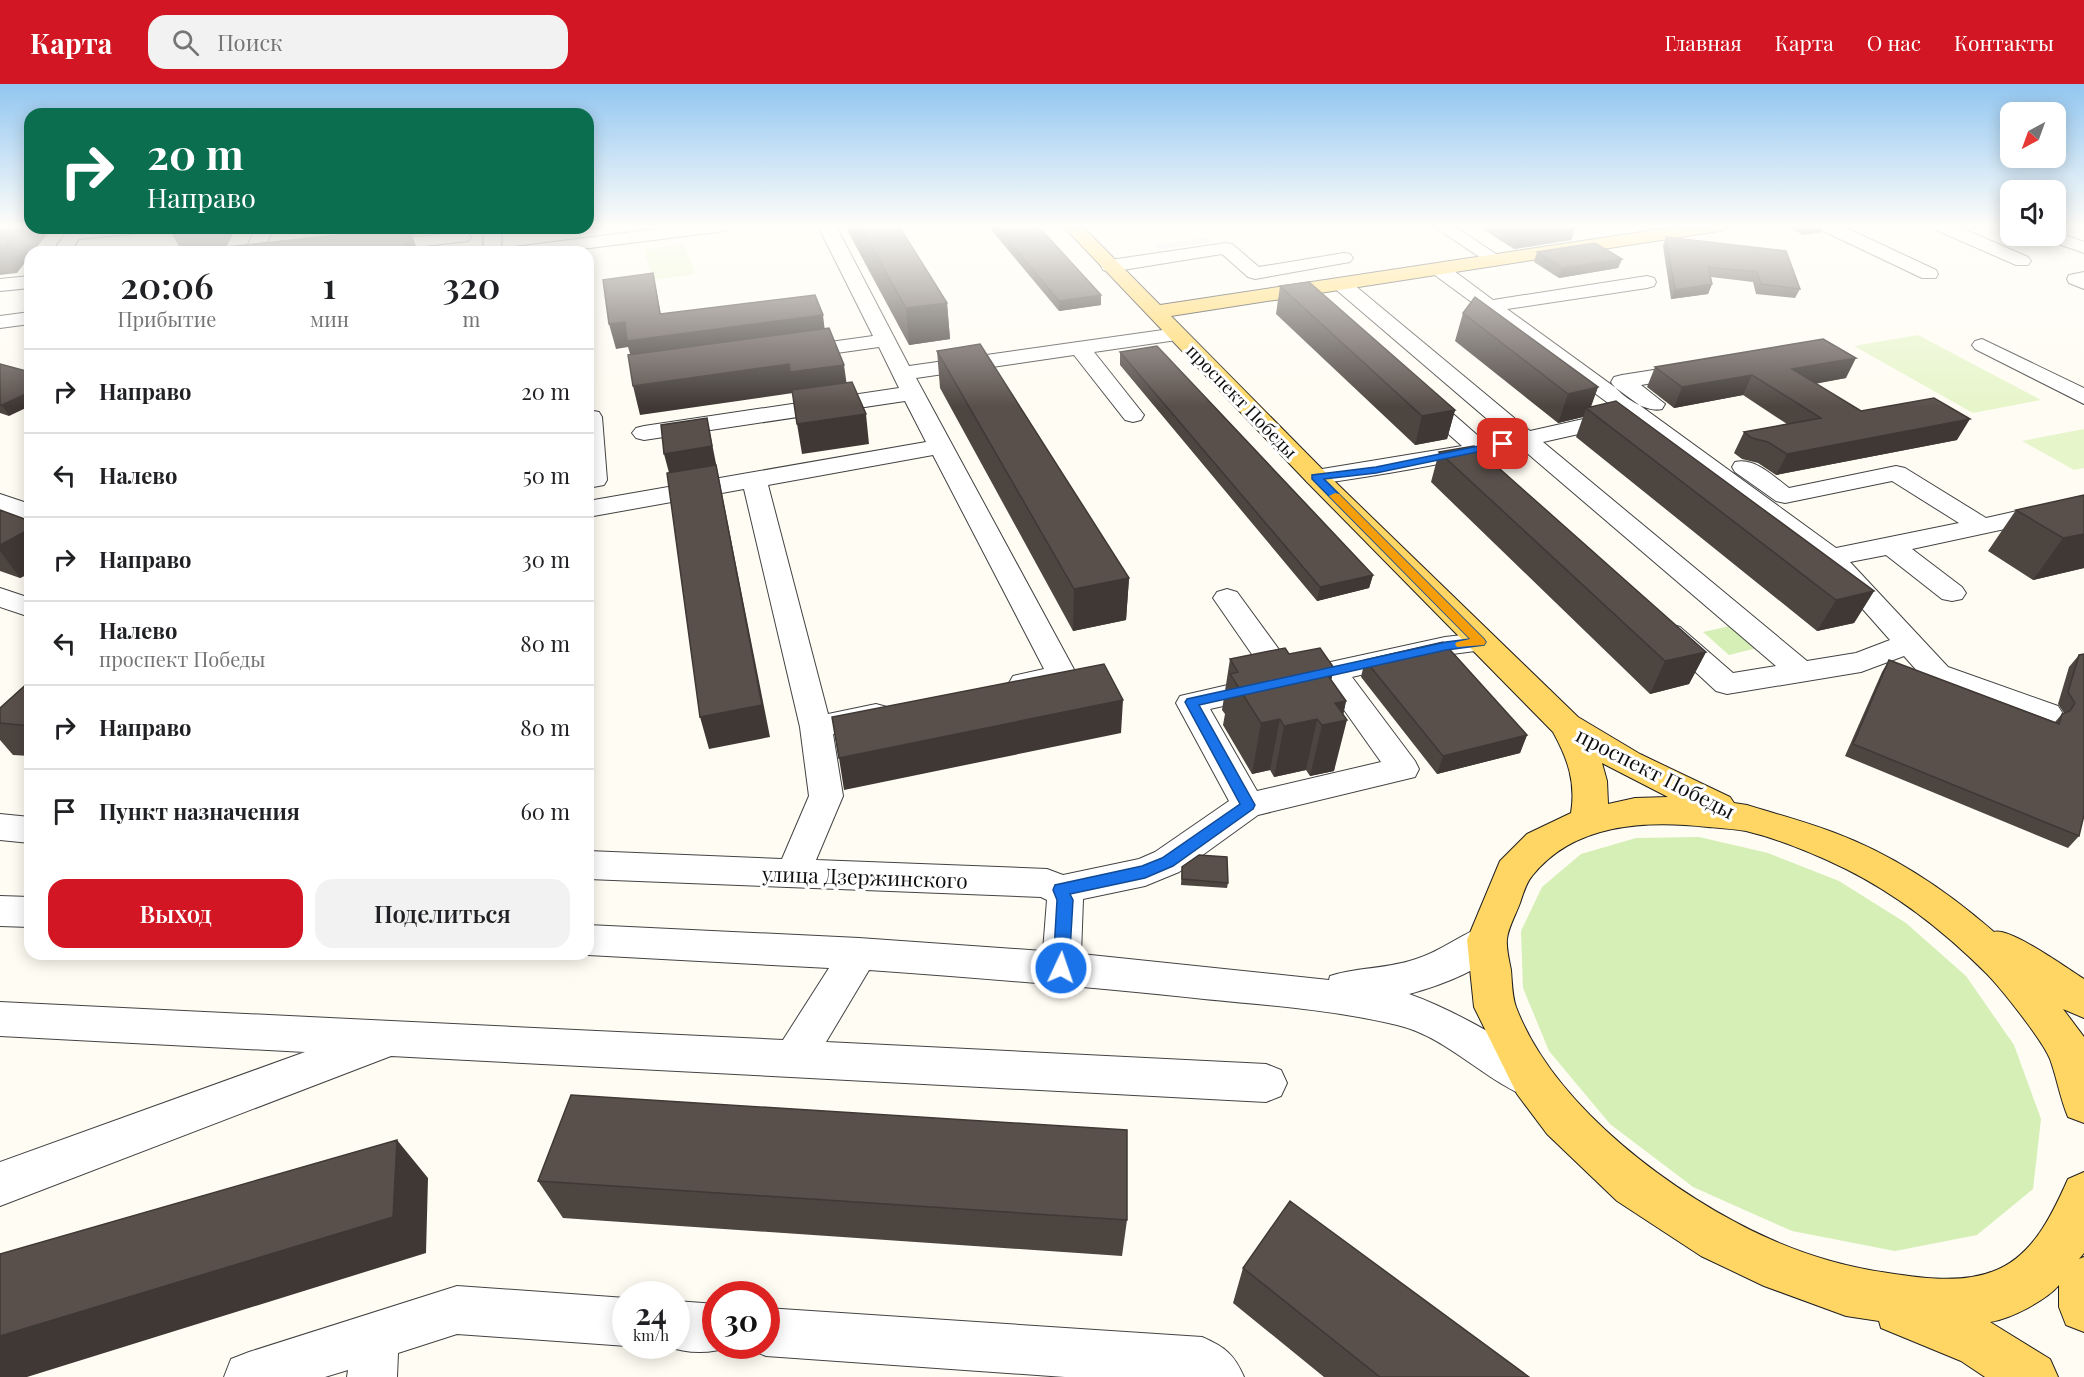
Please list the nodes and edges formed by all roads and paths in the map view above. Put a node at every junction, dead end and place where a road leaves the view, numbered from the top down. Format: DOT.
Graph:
graph roads {
  1 [pos="858,286"];
  2 [pos="1130,286"];
  3 [pos="1320,286"];
  4 [pos="1344,286"];
  5 [pos="1463,286"];
  6 [pos="1619,286"];
  7 [pos="1298,290"];
  8 [pos="1315,306"];
  9 [pos="1491,306"];
  10 [pos="1155,312"];
  11 [pos="24,319"];
  12 [pos="0,322"];
  13 [pos="1177,334"];
  14 [pos="885,340"];
  15 [pos="1982,345"];
  16 [pos="1079,348"];
  17 [pos="772,356"];
  18 [pos="1716,366"];
  19 [pos="1402,382"];
  20 [pos="908,383"];
  21 [pos="2084,398"];
  22 [pos="1133,415"];
  23 [pos="1635,415"];
  24 [pos="644,433"];
  25 [pos="1525,438"];
  26 [pos="940,447"];
  27 [pos="1474,451"];
  28 [pos="594,464"];
  29 [pos="1494,476"];
  30 [pos="1316,477"];
  31 [pos="754,479"];
  32 [pos="594,480"];
  33 [pos="0,502"];
  34 [pos="2084,504"];
  35 [pos="594,508"];
  36 [pos="24,511"];
  37 [pos="1983,527"];
  38 [pos="1891,546"];
  39 [pos="1831,556"];
  40 [pos="1952,593"];
  41 [pos="0,597"];
  42 [pos="1227,598"];
  43 [pos="24,607"];
  44 [pos="1655,620"];
  45 [pos="1480,642"];
  46 [pos="1911,643"];
  47 [pos="1800,670"];
  48 [pos="1333,673"];
  49 [pos="1287,682"];
  50 [pos="1003,688"];
  51 [pos="898,710"];
  52 [pos="2047,714"];
  53 [pos="1566,725"];
  54 [pos="816,727"];
  55 [pos="1248,805"];
  56 [pos="1747,818"];
  57 [pos="1588,821"];
  58 [pos="0,826"];
  59 [pos="24,829"];
  60 [pos="594,865"];
  61 [pos="793,873"];
  62 [pos="1060,890"];
  63 [pos="0,911"];
  64 [pos="24,912"];
  65 [pos="1947,914"];
  66 [pos="594,940"];
  67 [pos="1487,940"];
  68 [pos="859,954"];
  69 [pos="1061,968"];
  70 [pos="1292,991"];
  71 [pos="2084,1000"];
  72 [pos="0,1019"];
  73 [pos="392,1039"];
  74 [pos="794,1059"];
  75 [pos="1532,1080"];
  76 [pos="1266,1083"];
  77 [pos="2084,1103"];
  78 [pos="0,1184"];
  79 [pos="2084,1195"];
  80 [pos="2084,1282"];
  81 [pos="1846,1291"];
  82 [pos="2084,1306"];
  83 [pos="612,1321"];
  84 [pos="780,1333"];
  85 [pos="373,1357"];
  86 [pos="249,1377"];
  87 [pos="1219,1377"];
  88 [pos="2032,1377"];
  1 -- 14 [label="street"];
  2 -- 10 [label="main road, проспект Победы"];
  3 -- 7 [label="main road"];
  4 -- 25 [label="street"];
  5 -- 9 [label="street"];
  6 -- 9 [label="street"];
  7 -- 8 [label="street"];
  7 -- 10 [label="main road"];
  9 -- 23 [label="street"];
  10 -- 13 [label="main road, проспект Победы"];
  11 -- 12 [label="street"];
  13 -- 16 [label="street"];
  13 -- 30 [label="main road, проспект Победы"];
  14 -- 17 [label="street"];
  14 -- 20 [label="street"];
  15 -- 21 [label="street"];
  16 -- 20 [label="street"];
  16 -- 22 [label="street"];
  18 -- 37 [label="street"];
  19 -- 27 [label="street"];
  20 -- 24 [label="street"];
  20 -- 26 [label="street"];
  23 -- 25 [label="street"];
  23 -- 39 [label="street"];
  25 -- 27 [label="street"];
  25 -- 47 [label="street"];
  26 -- 31 [label="street"];
  26 -- 50 [label="street"];
  27 -- 29 [label="street"];
  27 -- 30 [label="street"];
  28 -- 32 [label="street"];
  30 -- 45 [label="main road, проспект Победы"];
  31 -- 35 [label="street"];
  31 -- 54 [label="street"];
  33 -- 36 [label="street"];
  34 -- 37 [label="street"];
  37 -- 38 [label="street"];
  38 -- 39 [label="street"];
  38 -- 40 [label="street"];
  39 -- 46 [label="street"];
  41 -- 43 [label="street"];
  42 -- 49 [label="street"];
  44 -- 47 [label="street"];
  45 -- 48 [label="street"];
  45 -- 53 [label="main road, проспект Победы"];
  46 -- 47 [label="street"];
  46 -- 52 [label="street"];
  48 -- 49 [label="street"];
  48 -- 55 [label="street"];
  49 -- 55 [label="street"];
  51 -- 54 [label="street"];
  53 -- 56 [label="main road, проспект Победы"];
  53 -- 57 [label="main road, проспект Победы"];
  54 -- 61 [label="street"];
  55 -- 62 [label="street"];
  56 -- 57 [label="main road"];
  56 -- 65 [label="main road"];
  57 -- 67 [label="main road"];
  58 -- 59 [label="street"];
  60 -- 61 [label="street, улица Дзержинского"];
  61 -- 62 [label="street, улица Дзержинского"];
  62 -- 69 [label="street"];
  63 -- 64 [label="street"];
  65 -- 71 [label="main road"];
  65 -- 77 [label="main road"];
  66 -- 68 [label="street"];
  67 -- 70 [label="street"];
  67 -- 75 [label="main road"];
  68 -- 69 [label="street"];
  68 -- 74 [label="street"];
  69 -- 70 [label="street"];
  70 -- 75 [label="street"];
  72 -- 73 [label="street"];
  73 -- 74 [label="street"];
  73 -- 78 [label="street"];
  74 -- 76 [label="street"];
  75 -- 81 [label="main road"];
  79 -- 81 [label="main road"];
  80 -- 82 [label="main road"];
  81 -- 88 [label="main road"];
  83 -- 85 [label="street"];
  84 -- 87 [label="street"];
  85 -- 86 [label="street"];
}
